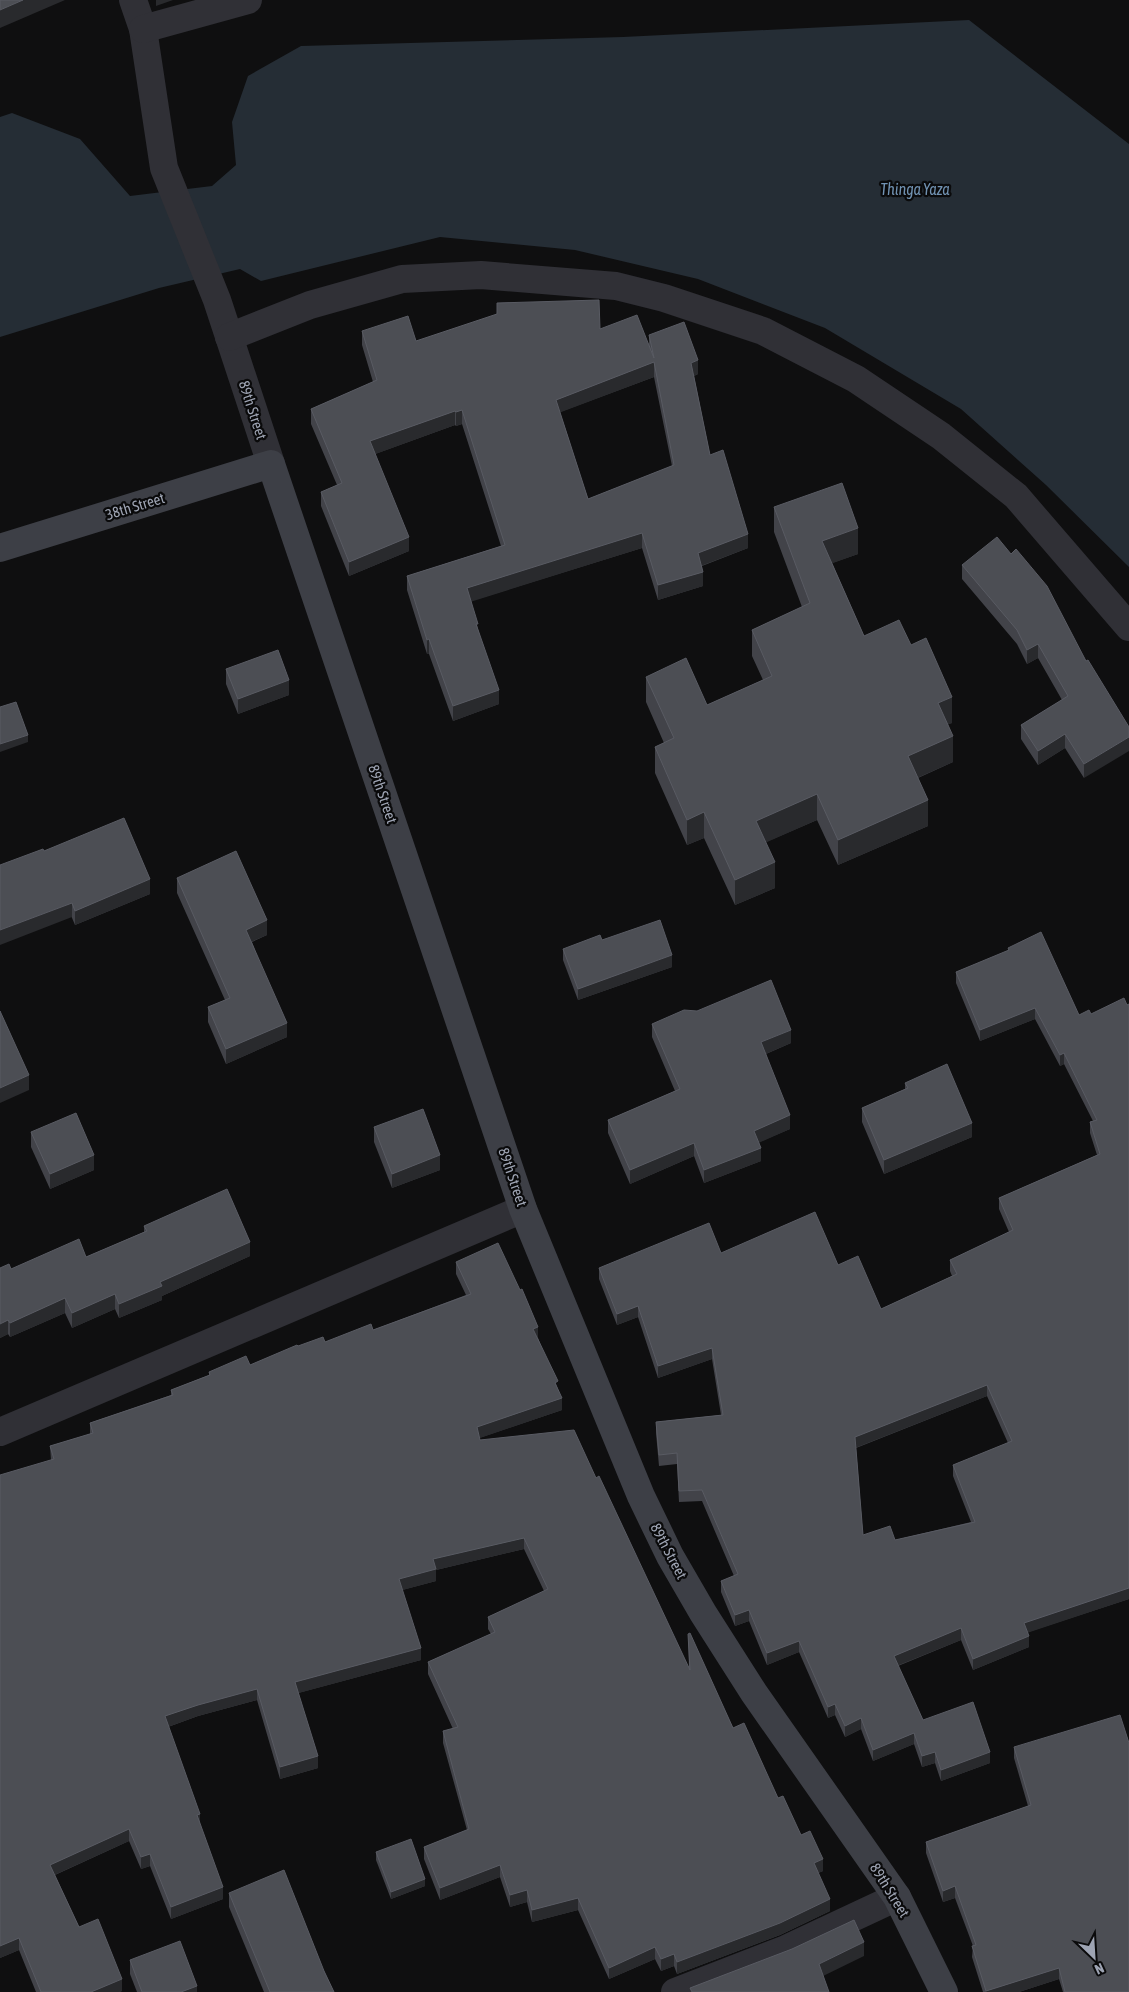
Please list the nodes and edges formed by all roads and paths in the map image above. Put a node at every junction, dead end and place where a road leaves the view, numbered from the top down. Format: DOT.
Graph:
graph roads {
  1 [pos="134,0"];
  2 [pos="248,0"];
  3 [pos="144,29"];
  4 [pos="229,337"];
  5 [pos="271,464"];
  6 [pos="0,548"];
  7 [pos="1129,627"];
  8 [pos="523,1208"];
  9 [pos="0,1432"];
  10 [pos="897,1897"];
  11 [pos="675,1992"];
  12 [pos="944,1992"];
  1 -- 3 [label="street, 89th Street"];
  2 -- 3 [label="street"];
  3 -- 4 [label="street, 89th Street"];
  4 -- 5 [label="street, 89th Street"];
  4 -- 7 [label="street"];
  5 -- 6 [label="main road, 38th Street"];
  5 -- 8 [label="main road, 89th Street"];
  8 -- 9 [label="street"];
  8 -- 10 [label="main road, 89th Street"];
  10 -- 11 [label="street"];
  10 -- 12 [label="main road, 89th Street"];
}
